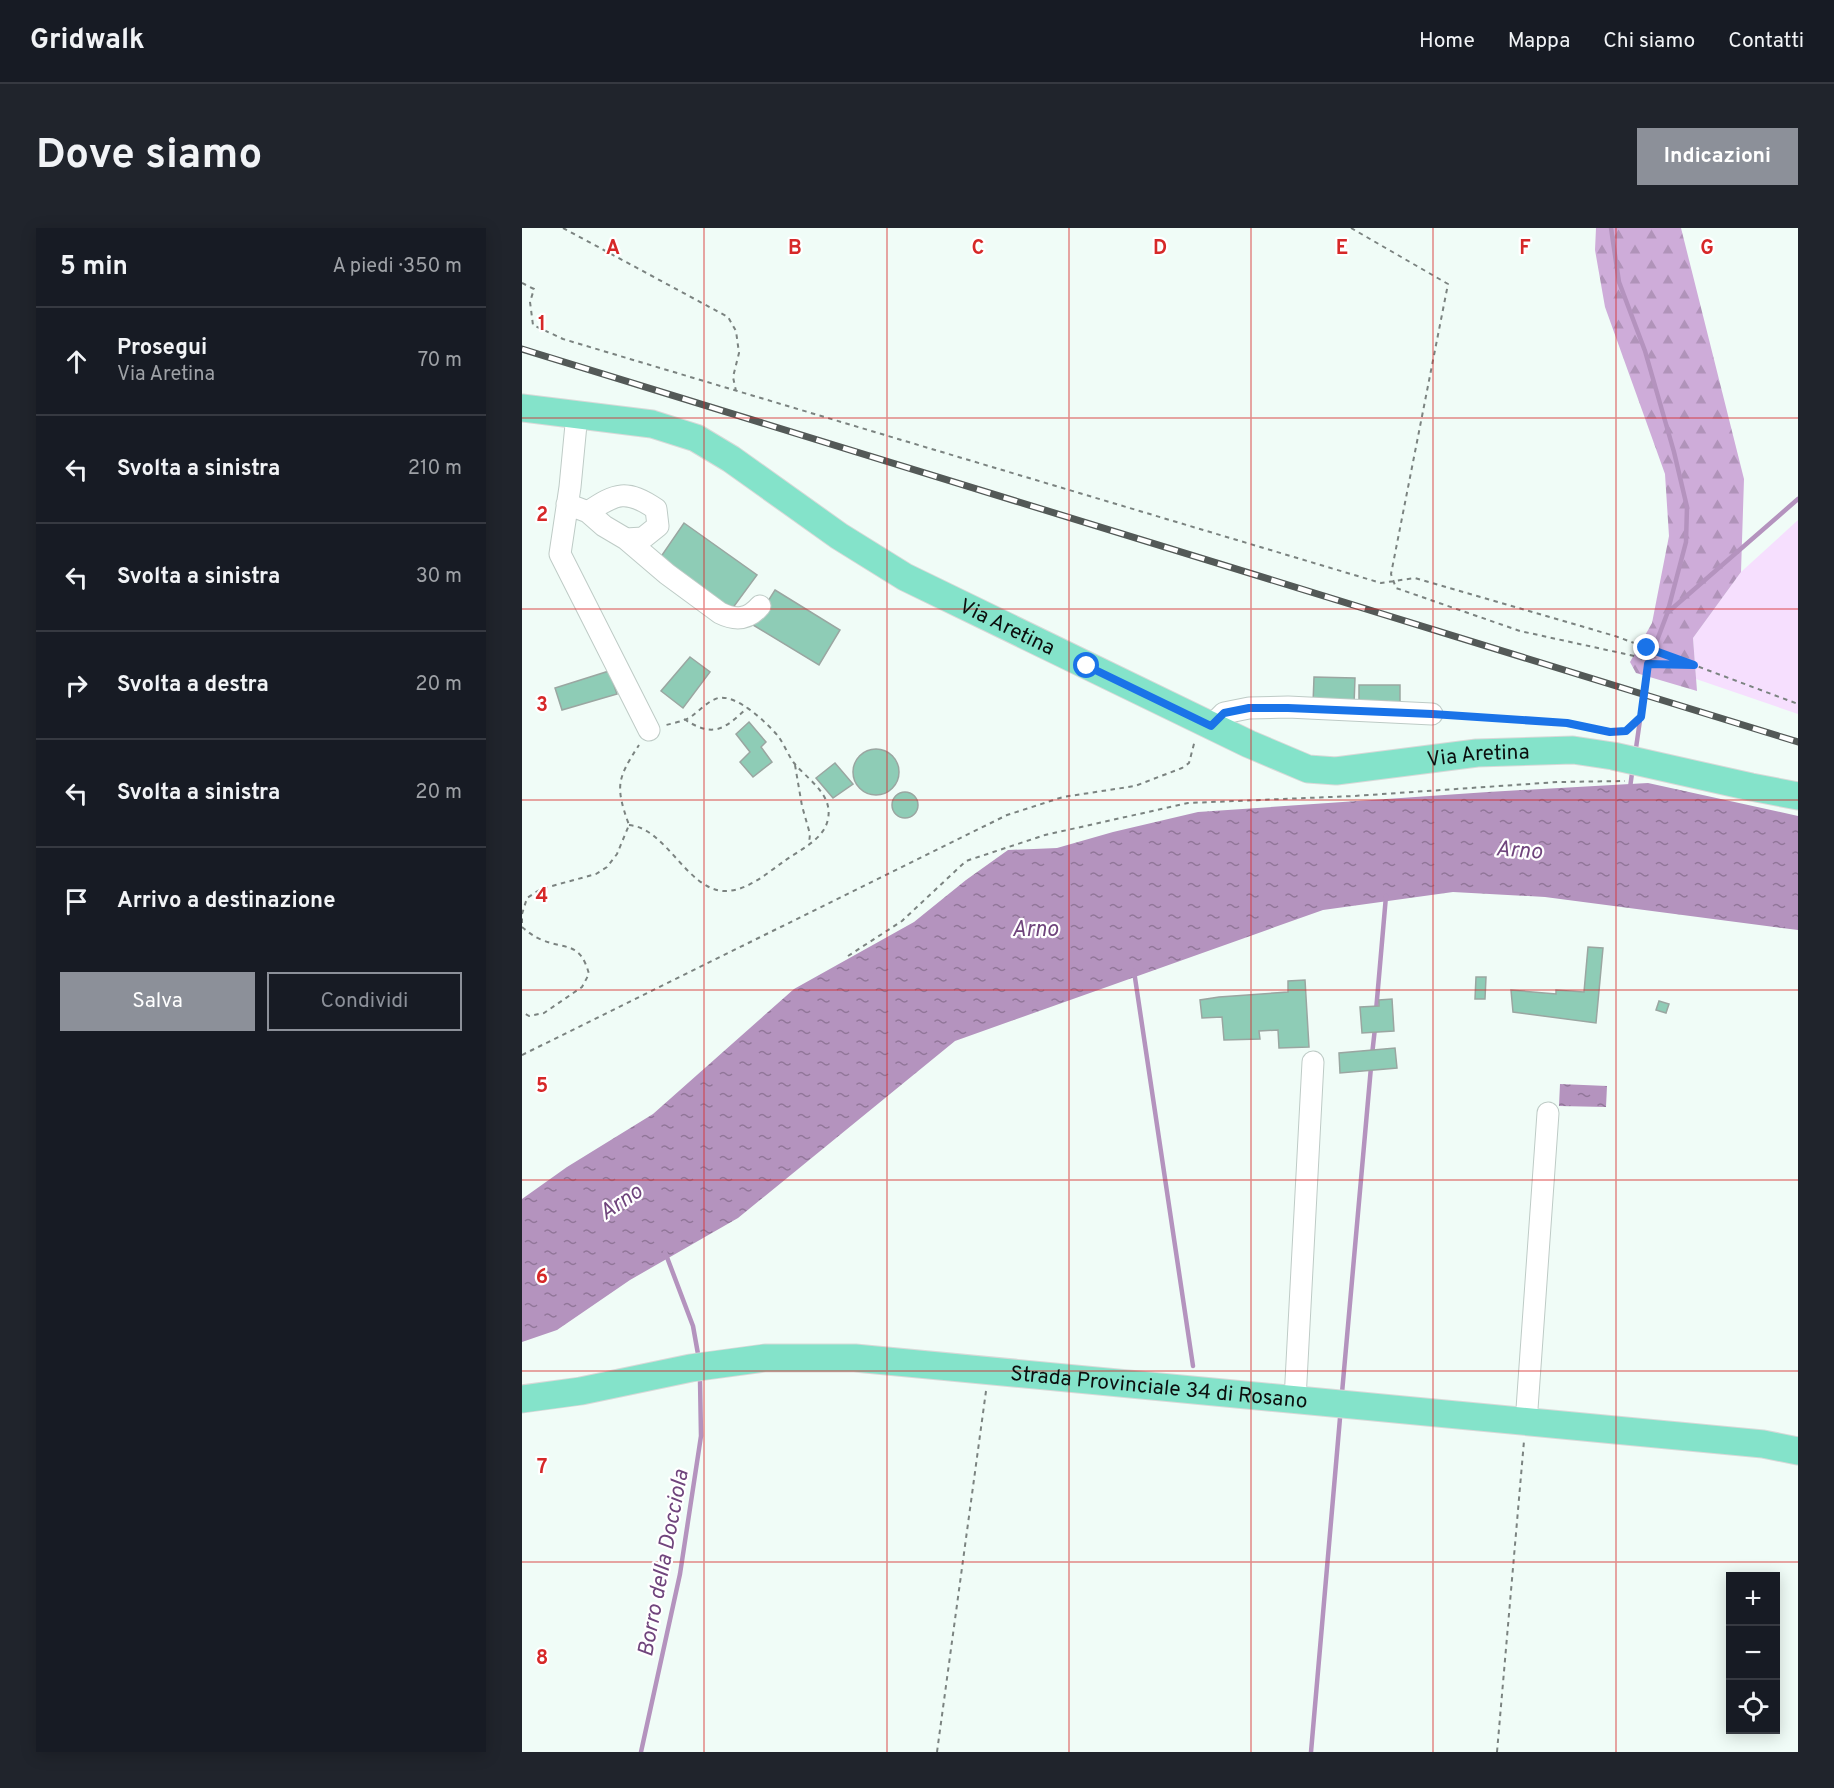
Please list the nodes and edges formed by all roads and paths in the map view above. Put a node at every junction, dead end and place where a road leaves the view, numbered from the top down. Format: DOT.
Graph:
graph roads {
  1 [pos="563,228"];
  2 [pos="1351,228"];
  3 [pos="522,282"];
  4 [pos="736,391"];
  5 [pos="522,408"];
  6 [pos="577,414"];
  7 [pos="567,504"];
  8 [pos="588,512"];
  9 [pos="626,539"];
  10 [pos="1394,581"];
  11 [pos="760,606"];
  12 [pos="1648,664"];
  13 [pos="1694,665"];
  14 [pos="1798,704"];
  15 [pos="747,708"];
  16 [pos="1432,714"];
  17 [pos="684,719"];
  18 [pos="1211,726"];
  19 [pos="649,730"];
  20 [pos="795,764"];
  21 [pos="1624,781"];
  22 [pos="1798,796"];
  23 [pos="629,825"];
  24 [pos="809,844"];
  25 [pos="522,925"];
  26 [pos="848,956"];
  27 [pos="522,1012"];
  28 [pos="522,1055"];
  29 [pos="1312,1062"];
  30 [pos="1548,1113"];
  31 [pos="988,1371"];
  32 [pos="522,1399"];
  33 [pos="1295,1401"];
  34 [pos="1526,1423"];
  35 [pos="1798,1451"];
  36 [pos="937,1752"];
  37 [pos="1497,1752"];
  1 -- 4 [label="path"];
  2 -- 10 [label="path"];
  3 -- 4 [label="path"];
  4 -- 10 [label="path"];
  5 -- 6 [label="main road, Via Aretina"];
  6 -- 7 [label="street"];
  6 -- 18 [label="main road, Via Aretina"];
  7 -- 8 [label="street"];
  7 -- 19 [label="street"];
  8 -- 9 [label="street"];
  8 -- 9 [label="street"];
  9 -- 11 [label="street"];
  10 -- 12 [label="path"];
  10 -- 13 [label="path"];
  12 -- 13 [label="path"];
  12 -- 16 [label="path"];
  13 -- 14 [label="path"];
  15 -- 17 [label="path"];
  15 -- 17 [label="path"];
  15 -- 20 [label="path"];
  16 -- 18 [label="street"];
  17 -- 19 [label="path"];
  18 -- 22 [label="main road, Via Aretina"];
  18 -- 28 [label="path"];
  19 -- 23 [label="path"];
  20 -- 24 [label="path"];
  20 -- 24 [label="path"];
  21 -- 26 [label="path"];
  23 -- 24 [label="path"];
  23 -- 25 [label="path"];
  25 -- 27 [label="path"];
  29 -- 33 [label="street"];
  30 -- 34 [label="street"];
  31 -- 32 [label="main road, Strada Provinciale 34 di Rosano"];
  31 -- 33 [label="main road, Strada Provinciale 34 di Rosano"];
  31 -- 36 [label="path"];
  33 -- 34 [label="main road, Strada Provinciale 34 di Rosano"];
  34 -- 35 [label="main road, Strada Provinciale 34 di Rosano"];
  34 -- 37 [label="path"];
}
